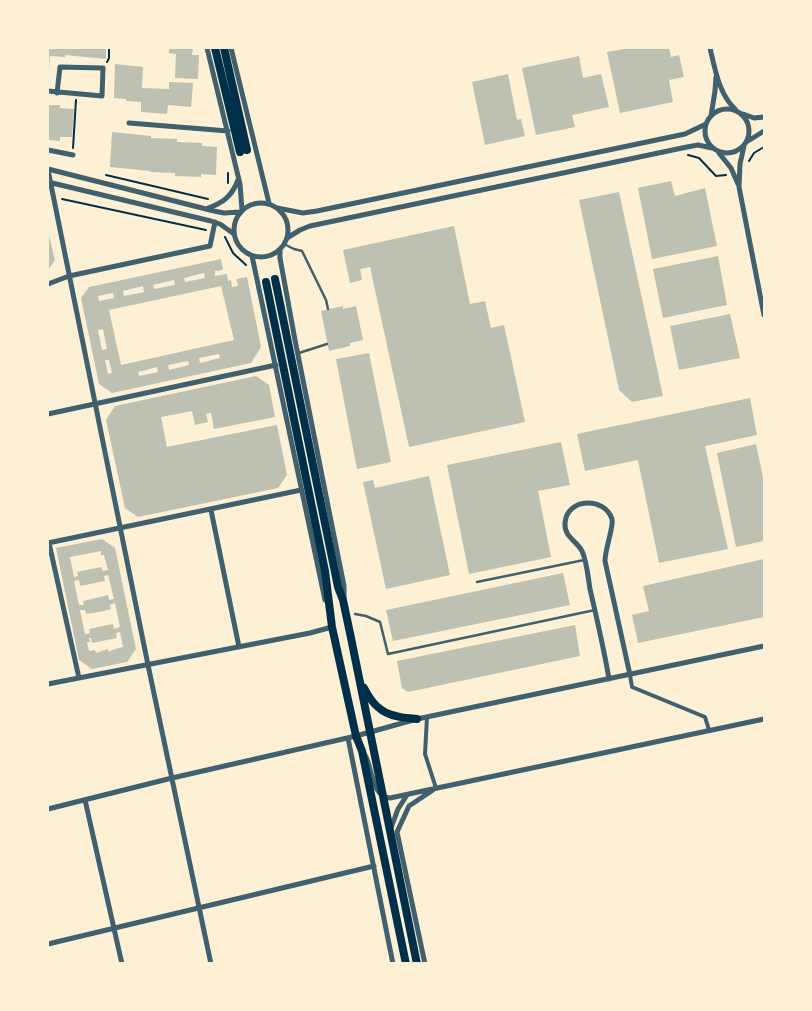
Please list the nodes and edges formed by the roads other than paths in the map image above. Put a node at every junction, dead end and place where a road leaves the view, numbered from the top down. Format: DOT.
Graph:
graph roads {
  1 [pos="207,48"];
  2 [pos="216,48"];
  3 [pos="224,48"];
  4 [pos="231,48"];
  5 [pos="710,48"];
  6 [pos="715,48"];
  7 [pos="712,58"];
  8 [pos="716,74"];
  9 [pos="48,92"];
  10 [pos="57,93"];
  11 [pos="739,112"];
  12 [pos="711,116"];
  13 [pos="764,117"];
  14 [pos="129,123"];
  15 [pos="706,124"];
  16 [pos="228,131"];
  17 [pos="764,131"];
  18 [pos="746,143"];
  19 [pos="712,148"];
  20 [pos="48,150"];
  21 [pos="719,152"];
  22 [pos="73,155"];
  23 [pos="48,170"];
  24 [pos="736,174"];
  25 [pos="238,178"];
  26 [pos="48,182"];
  27 [pos="268,203"];
  28 [pos="207,208"];
  29 [pos="278,208"];
  30 [pos="241,211"];
  31 [pos="215,222"];
  32 [pos="234,234"];
  33 [pos="284,243"];
  34 [pos="252,256"];
  35 [pos="69,276"];
  36 [pos="48,284"];
  37 [pos="328,309"];
  38 [pos="764,315"];
  39 [pos="327,344"];
  40 [pos="298,354"];
  41 [pos="276,365"];
  42 [pos="96,404"];
  43 [pos="48,414"];
  44 [pos="301,490"];
  45 [pos="211,510"];
  46 [pos="121,527"];
  47 [pos="48,543"];
  48 [pos="584,560"];
  49 [pos="477,582"];
  50 [pos="343,600"];
  51 [pos="595,610"];
  52 [pos="355,614"];
  53 [pos="332,627"];
  54 [pos="764,646"];
  55 [pos="239,647"];
  56 [pos="148,665"];
  57 [pos="630,675"];
  58 [pos="79,678"];
  59 [pos="360,678"];
  60 [pos="609,679"];
  61 [pos="48,684"];
  62 [pos="426,718"];
  63 [pos="764,719"];
  64 [pos="416,720"];
  65 [pos="709,730"];
  66 [pos="371,732"];
  67 [pos="352,737"];
  68 [pos="362,751"];
  69 [pos="352,755"];
  70 [pos="172,778"];
  71 [pos="436,788"];
  72 [pos="407,795"];
  73 [pos="383,797"];
  74 [pos="86,800"];
  75 [pos="48,809"];
  76 [pos="390,835"];
  77 [pos="374,866"];
  78 [pos="198,908"];
  79 [pos="114,929"];
  80 [pos="48,944"];
  81 [pos="122,964"];
  82 [pos="211,964"];
  83 [pos="393,964"];
  84 [pos="406,964"];
  85 [pos="417,964"];
  86 [pos="425,964"];
  1 -- 16 [label="street"];
  2 -- 3 [label="main road"];
  4 -- 27 [label="street"];
  5 -- 7 [label="street"];
  6 -- 7 [label="street"];
  7 -- 8 [label="street"];
  8 -- 11 [label="street"];
  8 -- 12 [label="street"];
  9 -- 10 [label="street"];
  10 -- 10 [label="street"];
  11 -- 12 [label="street"];
  11 -- 13 [label="street"];
  11 -- 18 [label="street"];
  12 -- 15 [label="street"];
  14 -- 16 [label="street"];
  15 -- 19 [label="street"];
  15 -- 29 [label="street"];
  16 -- 25 [label="street"];
  17 -- 18 [label="street"];
  18 -- 21 [label="street"];
  18 -- 24 [label="street"];
  19 -- 21 [label="street"];
  19 -- 33 [label="street"];
  20 -- 22 [label="street"];
  21 -- 24 [label="street"];
  23 -- 26 [label="street"];
  23 -- 28 [label="street"];
  24 -- 38 [label="street"];
  25 -- 28 [label="street"];
  25 -- 30 [label="street"];
  26 -- 31 [label="street"];
  26 -- 35 [label="street"];
  27 -- 29 [label="street"];
  27 -- 30 [label="street"];
  28 -- 30 [label="street"];
  29 -- 33 [label="street"];
  30 -- 32 [label="street"];
  31 -- 32 [label="street"];
  31 -- 35 [label="street"];
  32 -- 34 [label="street"];
  33 -- 34 [label="street"];
  33 -- 37 [label="lane"];
  33 -- 40 [label="street"];
  34 -- 41 [label="street"];
  35 -- 36 [label="street"];
  35 -- 42 [label="street"];
  39 -- 40 [label="lane"];
  40 -- 50 [label="street"];
  41 -- 42 [label="street"];
  41 -- 44 [label="street"];
  42 -- 43 [label="street"];
  42 -- 46 [label="street"];
  44 -- 45 [label="street"];
  44 -- 53 [label="street"];
  45 -- 46 [label="street"];
  45 -- 55 [label="street"];
  46 -- 47 [label="street"];
  46 -- 56 [label="street"];
  47 -- 58 [label="street"];
  48 -- 49 [label="lane"];
  48 -- 51 [label="street"];
  48 -- 57 [label="street"];
  50 -- 53 [label="main road"];
  50 -- 59 [label="main road"];
  51 -- 52 [label="lane"];
  51 -- 60 [label="street"];
  53 -- 55 [label="street"];
  53 -- 67 [label="main road"];
  54 -- 57 [label="street"];
  55 -- 56 [label="street"];
  56 -- 58 [label="street"];
  56 -- 70 [label="street"];
  57 -- 60 [label="street"];
  57 -- 65 [label="street"];
  58 -- 61 [label="street"];
  59 -- 64 [label="main road"];
  59 -- 66 [label="main road"];
  60 -- 62 [label="street"];
  62 -- 64 [label="street"];
  62 -- 71 [label="street"];
  63 -- 65 [label="street"];
  64 -- 66 [label="street"];
  65 -- 71 [label="street"];
  66 -- 67 [label="street"];
  66 -- 73 [label="main road"];
  67 -- 68 [label="main road"];
  67 -- 69 [label="street"];
  67 -- 69 [label="street"];
  67 -- 70 [label="street"];
  68 -- 73 [label="street"];
  68 -- 84 [label="main road"];
  69 -- 77 [label="street"];
  70 -- 74 [label="street"];
  70 -- 78 [label="street"];
  71 -- 72 [label="street"];
  71 -- 86 [label="street"];
  72 -- 73 [label="street"];
  72 -- 76 [label="street"];
  73 -- 76 [label="main road"];
  74 -- 75 [label="street"];
  74 -- 79 [label="street"];
  76 -- 85 [label="main road"];
  77 -- 78 [label="street"];
  77 -- 83 [label="street"];
  78 -- 79 [label="street"];
  78 -- 82 [label="street"];
  79 -- 80 [label="street"];
  79 -- 81 [label="street"];
}
